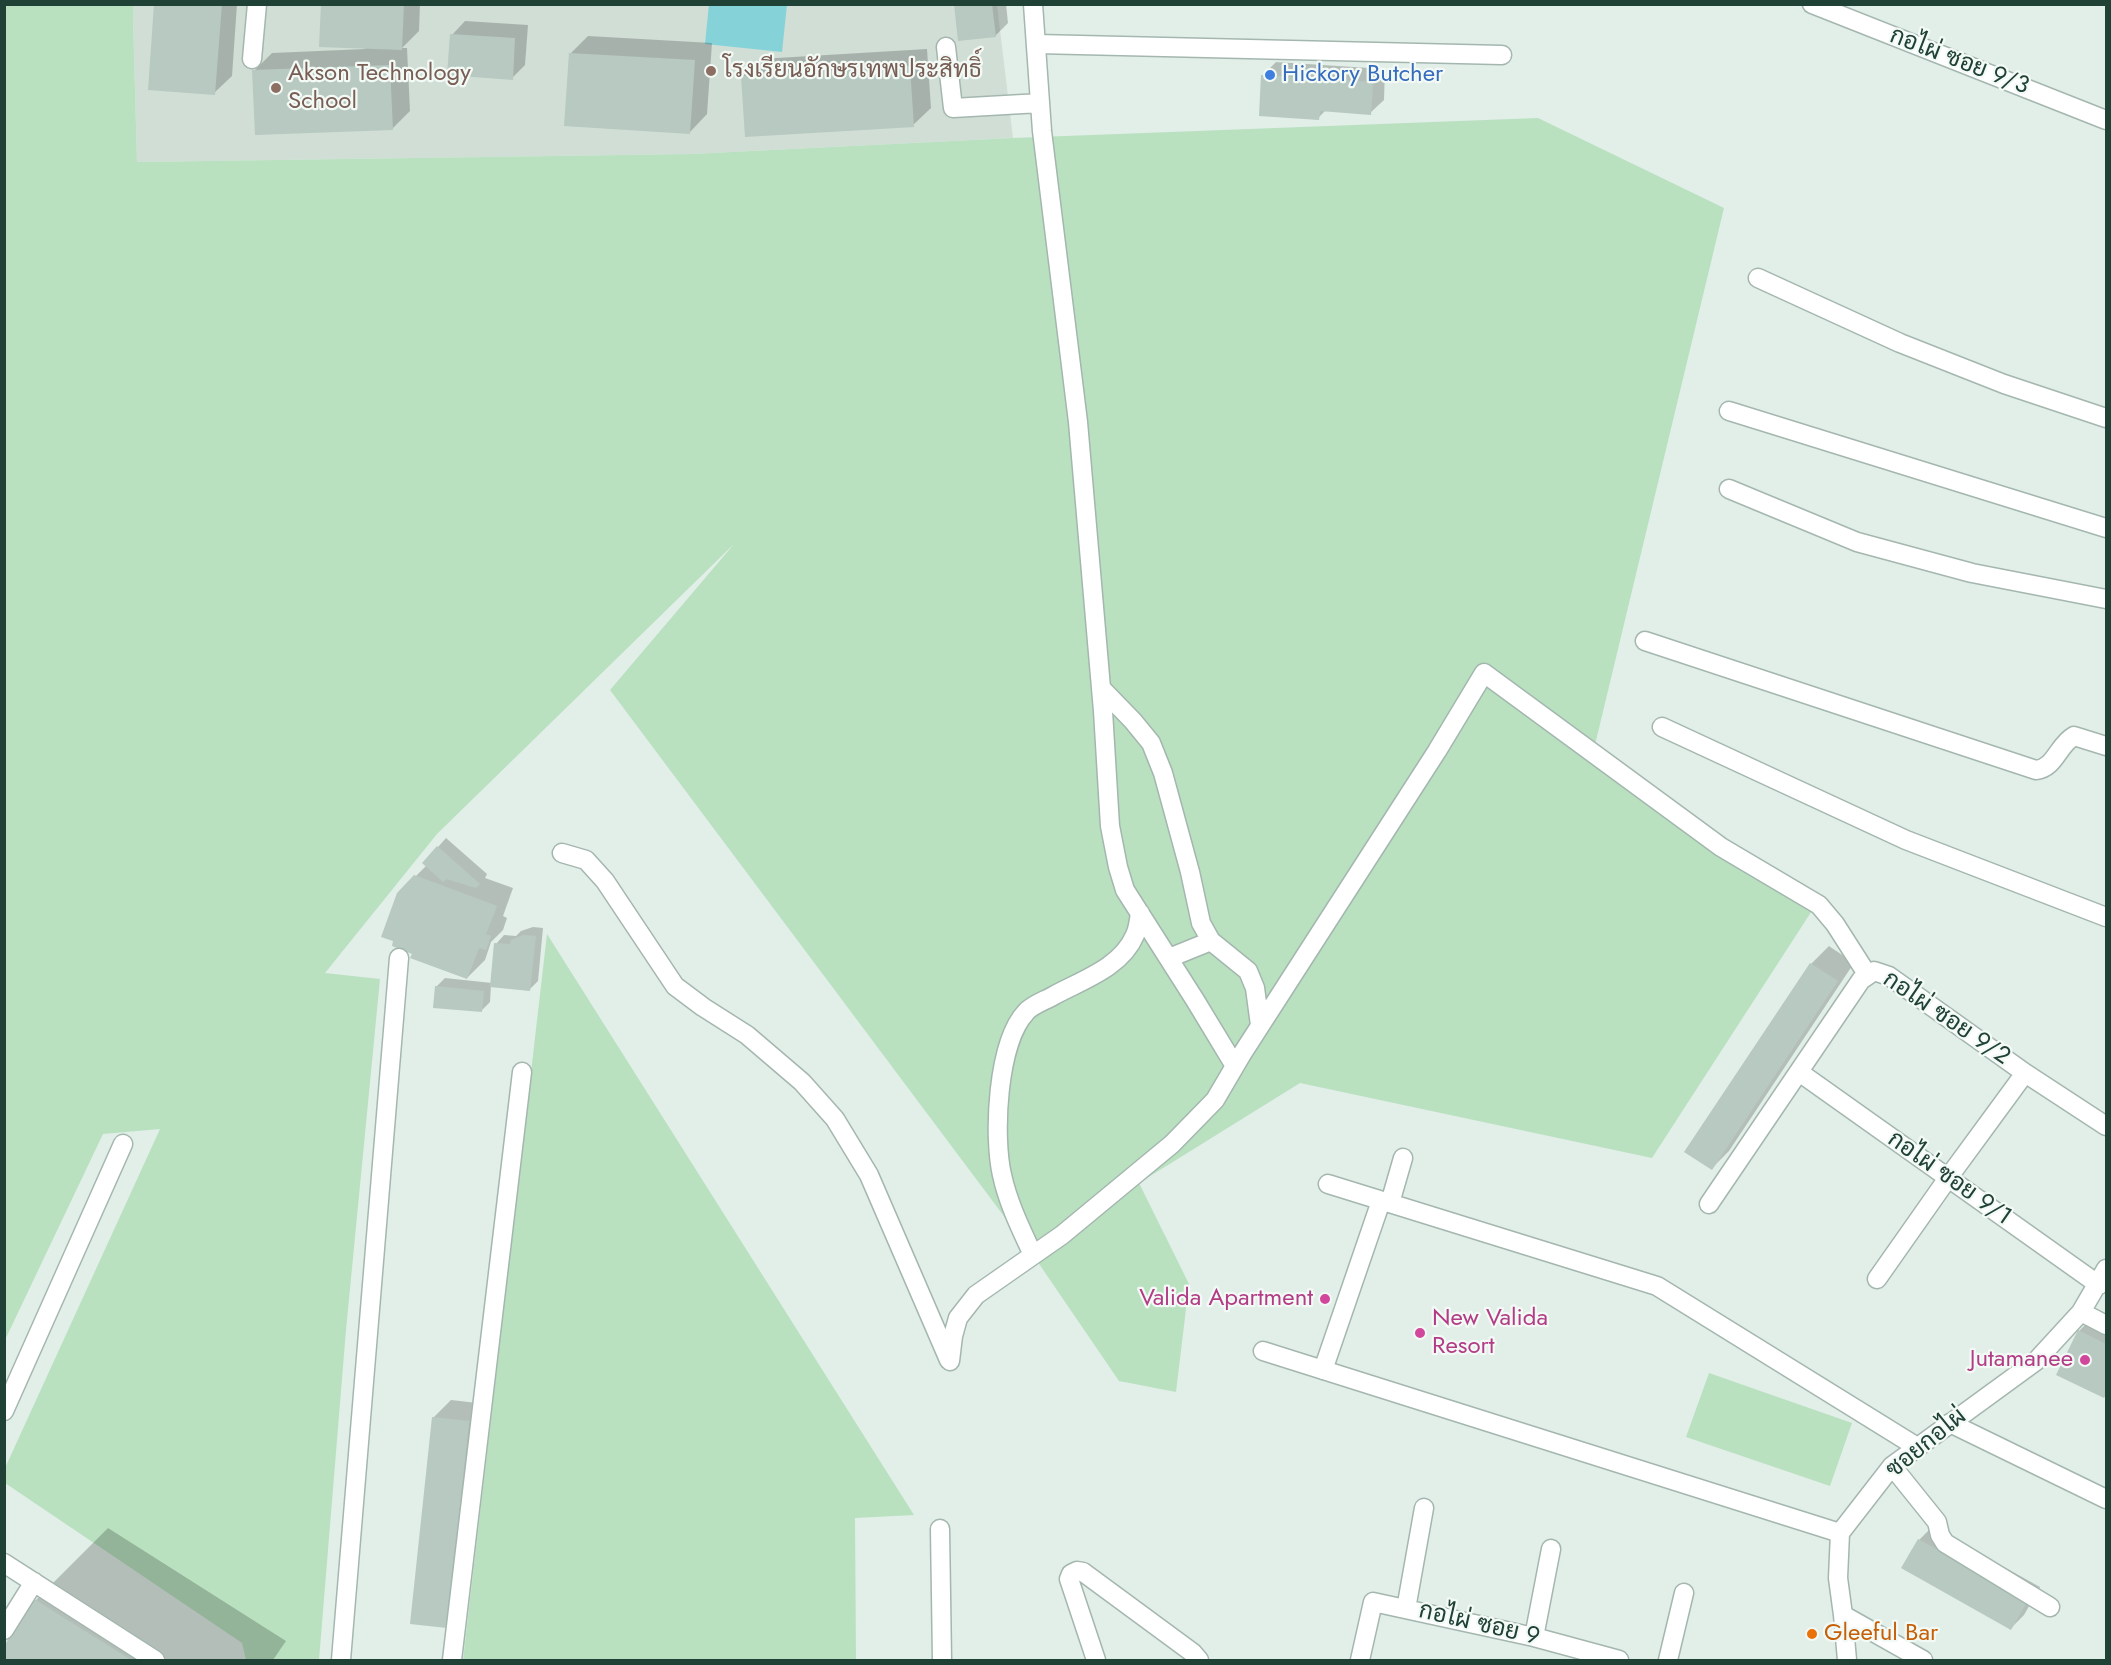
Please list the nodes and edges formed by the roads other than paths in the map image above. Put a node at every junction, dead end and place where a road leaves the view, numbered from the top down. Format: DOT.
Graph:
graph roads {
  1 [pos="257,4"];
  2 [pos="1033,4"];
  3 [pos="1812,4"];
  4 [pos="1037,44"];
  5 [pos="946,47"];
  6 [pos="1502,55"];
  7 [pos="252,59"];
  8 [pos="1040,104"];
  9 [pos="2106,120"];
  10 [pos="1758,278"];
  11 [pos="1729,411"];
  12 [pos="2106,418"];
  13 [pos="1729,489"];
  14 [pos="2106,528"];
  15 [pos="2106,599"];
  16 [pos="1645,641"];
  17 [pos="1101,688"];
  18 [pos="1662,727"];
  19 [pos="2106,746"];
  20 [pos="562,853"];
  21 [pos="1140,913"];
  22 [pos="2106,917"];
  23 [pos="1211,940"];
  24 [pos="399,958"];
  25 [pos="1169,958"];
  26 [pos="1867,974"];
  27 [pos="1260,1025"];
  28 [pos="1234,1066"];
  29 [pos="522,1072"];
  30 [pos="1799,1072"];
  31 [pos="2025,1073"];
  32 [pos="2106,1126"];
  33 [pos="123,1144"];
  34 [pos="1402,1158"];
  35 [pos="1948,1178"];
  36 [pos="1328,1184"];
  37 [pos="1386,1202"];
  38 [pos="1709,1204"];
  39 [pos="1033,1256"];
  40 [pos="2102,1277"];
  41 [pos="1877,1279"];
  42 [pos="2081,1312"];
  43 [pos="2106,1325"];
  44 [pos="1263,1351"];
  45 [pos="1323,1370"];
  46 [pos="4,1411"];
  47 [pos="1950,1423"];
  48 [pos="1917,1447"];
  49 [pos="1892,1466"];
  50 [pos="2106,1499"];
  51 [pos="1424,1508"];
  52 [pos="940,1529"];
  53 [pos="1840,1533"];
  54 [pos="1551,1549"];
  55 [pos="4,1563"];
  56 [pos="34,1581"];
  57 [pos="1684,1593"];
  58 [pos="2050,1607"];
  59 [pos="1406,1609"];
  60 [pos="1844,1615"];
  61 [pos="4,1630"];
  62 [pos="1534,1637"];
  63 [pos="155,1660"];
  64 [pos="341,1660"];
  65 [pos="452,1660"];
  66 [pos="942,1660"];
  67 [pos="1096,1660"];
  68 [pos="1199,1660"];
  69 [pos="1360,1660"];
  70 [pos="1619,1660"];
  71 [pos="1668,1660"];
  72 [pos="1847,1660"];
  73 [pos="1923,1660"];
  1 -- 7 [label="street"];
  2 -- 4 [label="street"];
  3 -- 9 [label="street, กอไผ่ ซอย 9/3"];
  4 -- 6 [label="street"];
  4 -- 8 [label="street"];
  5 -- 8 [label="street"];
  8 -- 17 [label="street"];
  10 -- 12 [label="street"];
  11 -- 14 [label="street"];
  13 -- 15 [label="street"];
  16 -- 19 [label="street"];
  17 -- 21 [label="street"];
  17 -- 23 [label="street"];
  18 -- 22 [label="street"];
  20 -- 39 [label="street"];
  21 -- 25 [label="street"];
  21 -- 39 [label="street"];
  23 -- 25 [label="street"];
  23 -- 27 [label="street"];
  24 -- 64 [label="street"];
  25 -- 28 [label="street"];
  26 -- 27 [label="street"];
  26 -- 30 [label="street, กอไผ่ ซอย 9/2"];
  26 -- 31 [label="street, กอไผ่ ซอย 9/2"];
  27 -- 28 [label="street"];
  28 -- 39 [label="street"];
  29 -- 65 [label="street"];
  30 -- 35 [label="street, กอไผ่ ซอย 9/1"];
  30 -- 38 [label="street, กอไผ่ ซอย 9/2"];
  31 -- 32 [label="street, กอไผ่ ซอย 9/2"];
  31 -- 35 [label="street"];
  33 -- 46 [label="street"];
  34 -- 37 [label="street"];
  35 -- 40 [label="street, กอไผ่ ซอย 9/1"];
  35 -- 41 [label="street"];
  36 -- 37 [label="street"];
  37 -- 45 [label="street"];
  37 -- 48 [label="street"];
  40 -- 42 [label="street, ซอยกอไผ่"];
  42 -- 43 [label="street"];
  42 -- 47 [label="street, ซอยกอไผ่"];
  44 -- 45 [label="street"];
  45 -- 53 [label="street"];
  47 -- 48 [label="street, ซอยกอไผ่"];
  47 -- 50 [label="street"];
  48 -- 49 [label="street, ซอยกอไผ่"];
  49 -- 53 [label="street, ซอยกอไผ่"];
  49 -- 58 [label="street"];
  51 -- 59 [label="street"];
  52 -- 66 [label="street"];
  53 -- 60 [label="street"];
  54 -- 62 [label="street"];
  55 -- 56 [label="street"];
  56 -- 61 [label="street"];
  56 -- 63 [label="street"];
  57 -- 71 [label="street"];
  59 -- 62 [label="street, กอไผ่ ซอย 9"];
  59 -- 69 [label="street, กอไผ่ ซอย 9"];
  60 -- 72 [label="street"];
  60 -- 73 [label="street"];
  62 -- 70 [label="street, กอไผ่ ซอย 9"];
  67 -- 68 [label="street"];
}
